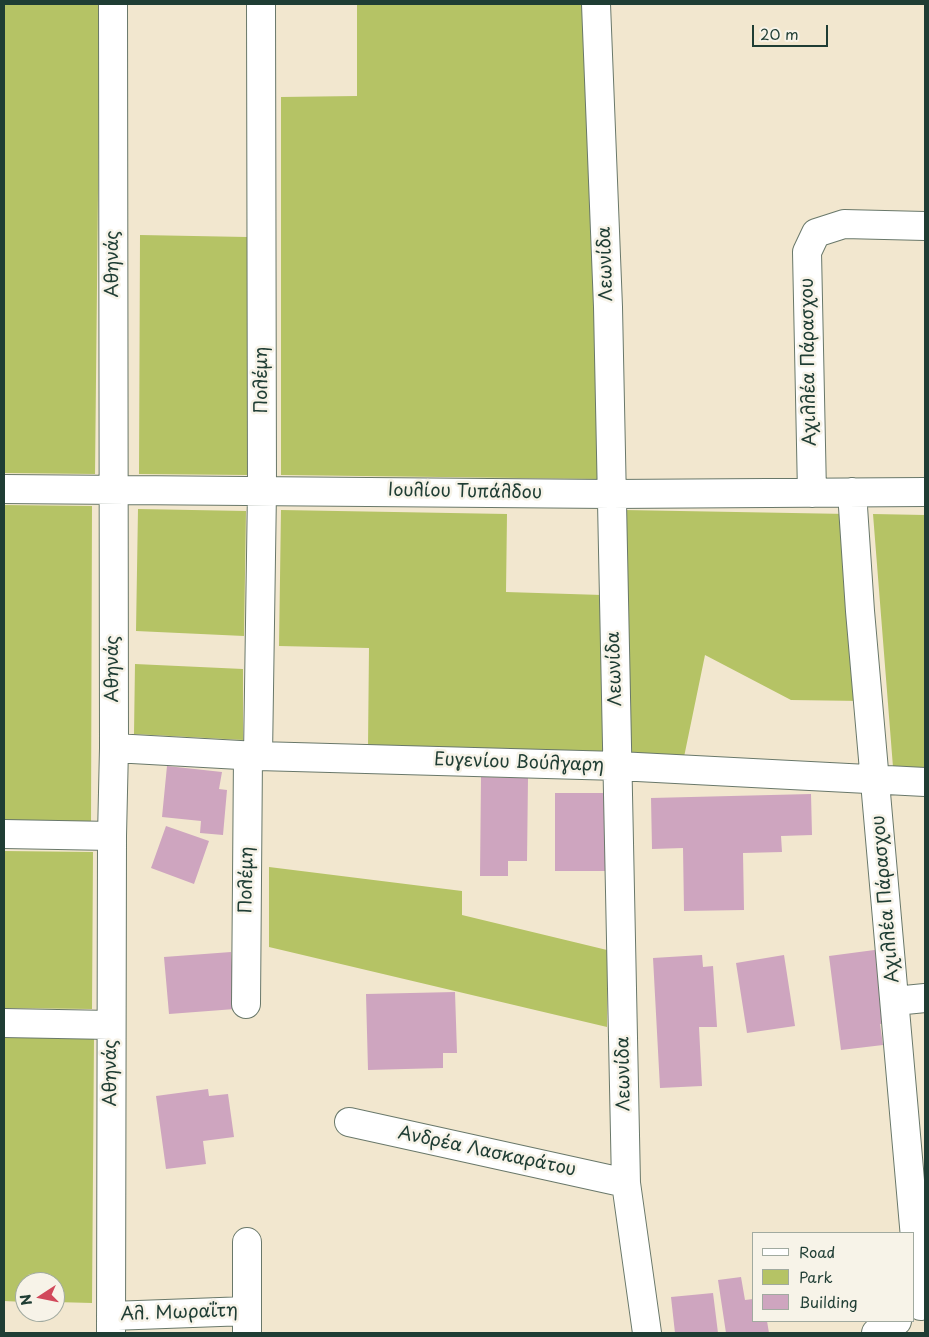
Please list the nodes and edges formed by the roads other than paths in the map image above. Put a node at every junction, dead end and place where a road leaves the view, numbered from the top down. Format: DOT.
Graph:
graph roads {
  1 [pos="113,4"];
  2 [pos="261,4"];
  3 [pos="596,4"];
  4 [pos="925,226"];
  5 [pos="113,489"];
  6 [pos="4,490"];
  7 [pos="262,490"];
  8 [pos="852,492"];
  9 [pos="925,492"];
  10 [pos="812,493"];
  11 [pos="611,494"];
  12 [pos="114,748"];
  13 [pos="253,755"];
  14 [pos="618,766"];
  15 [pos="876,780"];
  16 [pos="925,782"];
  17 [pos="4,834"];
  18 [pos="112,836"];
  19 [pos="925,998"];
  20 [pos="895,1001"];
  21 [pos="246,1004"];
  22 [pos="4,1023"];
  23 [pos="111,1025"];
  24 [pos="349,1122"];
  25 [pos="626,1183"];
  26 [pos="901,1232"];
  27 [pos="247,1242"];
  28 [pos="247,1322"];
  29 [pos="111,1325"];
  30 [pos="647,1333"];
  1 -- 5 [label="street, Αθηνάς"];
  2 -- 7 [label="street, Πολέμη"];
  3 -- 11 [label="street, Λεωνίδα"];
  4 -- 10 [label="street, Αχιλλέα Πάρασχου"];
  5 -- 6 [label="street, Ιουλίου Τυπάλδου"];
  5 -- 7 [label="street, Ιουλίου Τυπάλδου"];
  5 -- 12 [label="street, Αθηνάς"];
  7 -- 11 [label="street, Ιουλίου Τυπάλδου"];
  7 -- 13 [label="street, Πολέμη"];
  8 -- 9 [label="street, Ιουλίου Τυπάλδου"];
  8 -- 10 [label="street, Ιουλίου Τυπάλδου"];
  8 -- 15 [label="street, Αχιλλέα Πάρασχου"];
  10 -- 11 [label="street, Ιουλίου Τυπάλδου"];
  11 -- 14 [label="street, Λεωνίδα"];
  12 -- 13 [label="street, Ευγενίου Βούλγαρη"];
  12 -- 18 [label="street, Αθηνάς"];
  13 -- 14 [label="street, Ευγενίου Βούλγαρη"];
  13 -- 21 [label="street, Πολέμη"];
  14 -- 15 [label="street, Ευγενίου Βούλγαρη"];
  14 -- 25 [label="street, Λεωνίδα"];
  15 -- 16 [label="street, Ευγενίου Βούλγαρη"];
  15 -- 20 [label="street, Αχιλλέα Πάρασχου"];
  17 -- 18 [label="street"];
  18 -- 23 [label="street, Αθηνάς"];
  19 -- 20 [label="street"];
  20 -- 26 [label="street, Αχιλλέα Πάρασχου"];
  22 -- 23 [label="street"];
  23 -- 29 [label="street, Αθηνάς"];
  24 -- 25 [label="street, Ανδρέα Λασκαράτου"];
  25 -- 30 [label="street, Λεωνίδα"];
  27 -- 28 [label="street"];
  28 -- 29 [label="street, Αλ. Μωραΐτη"];
}
